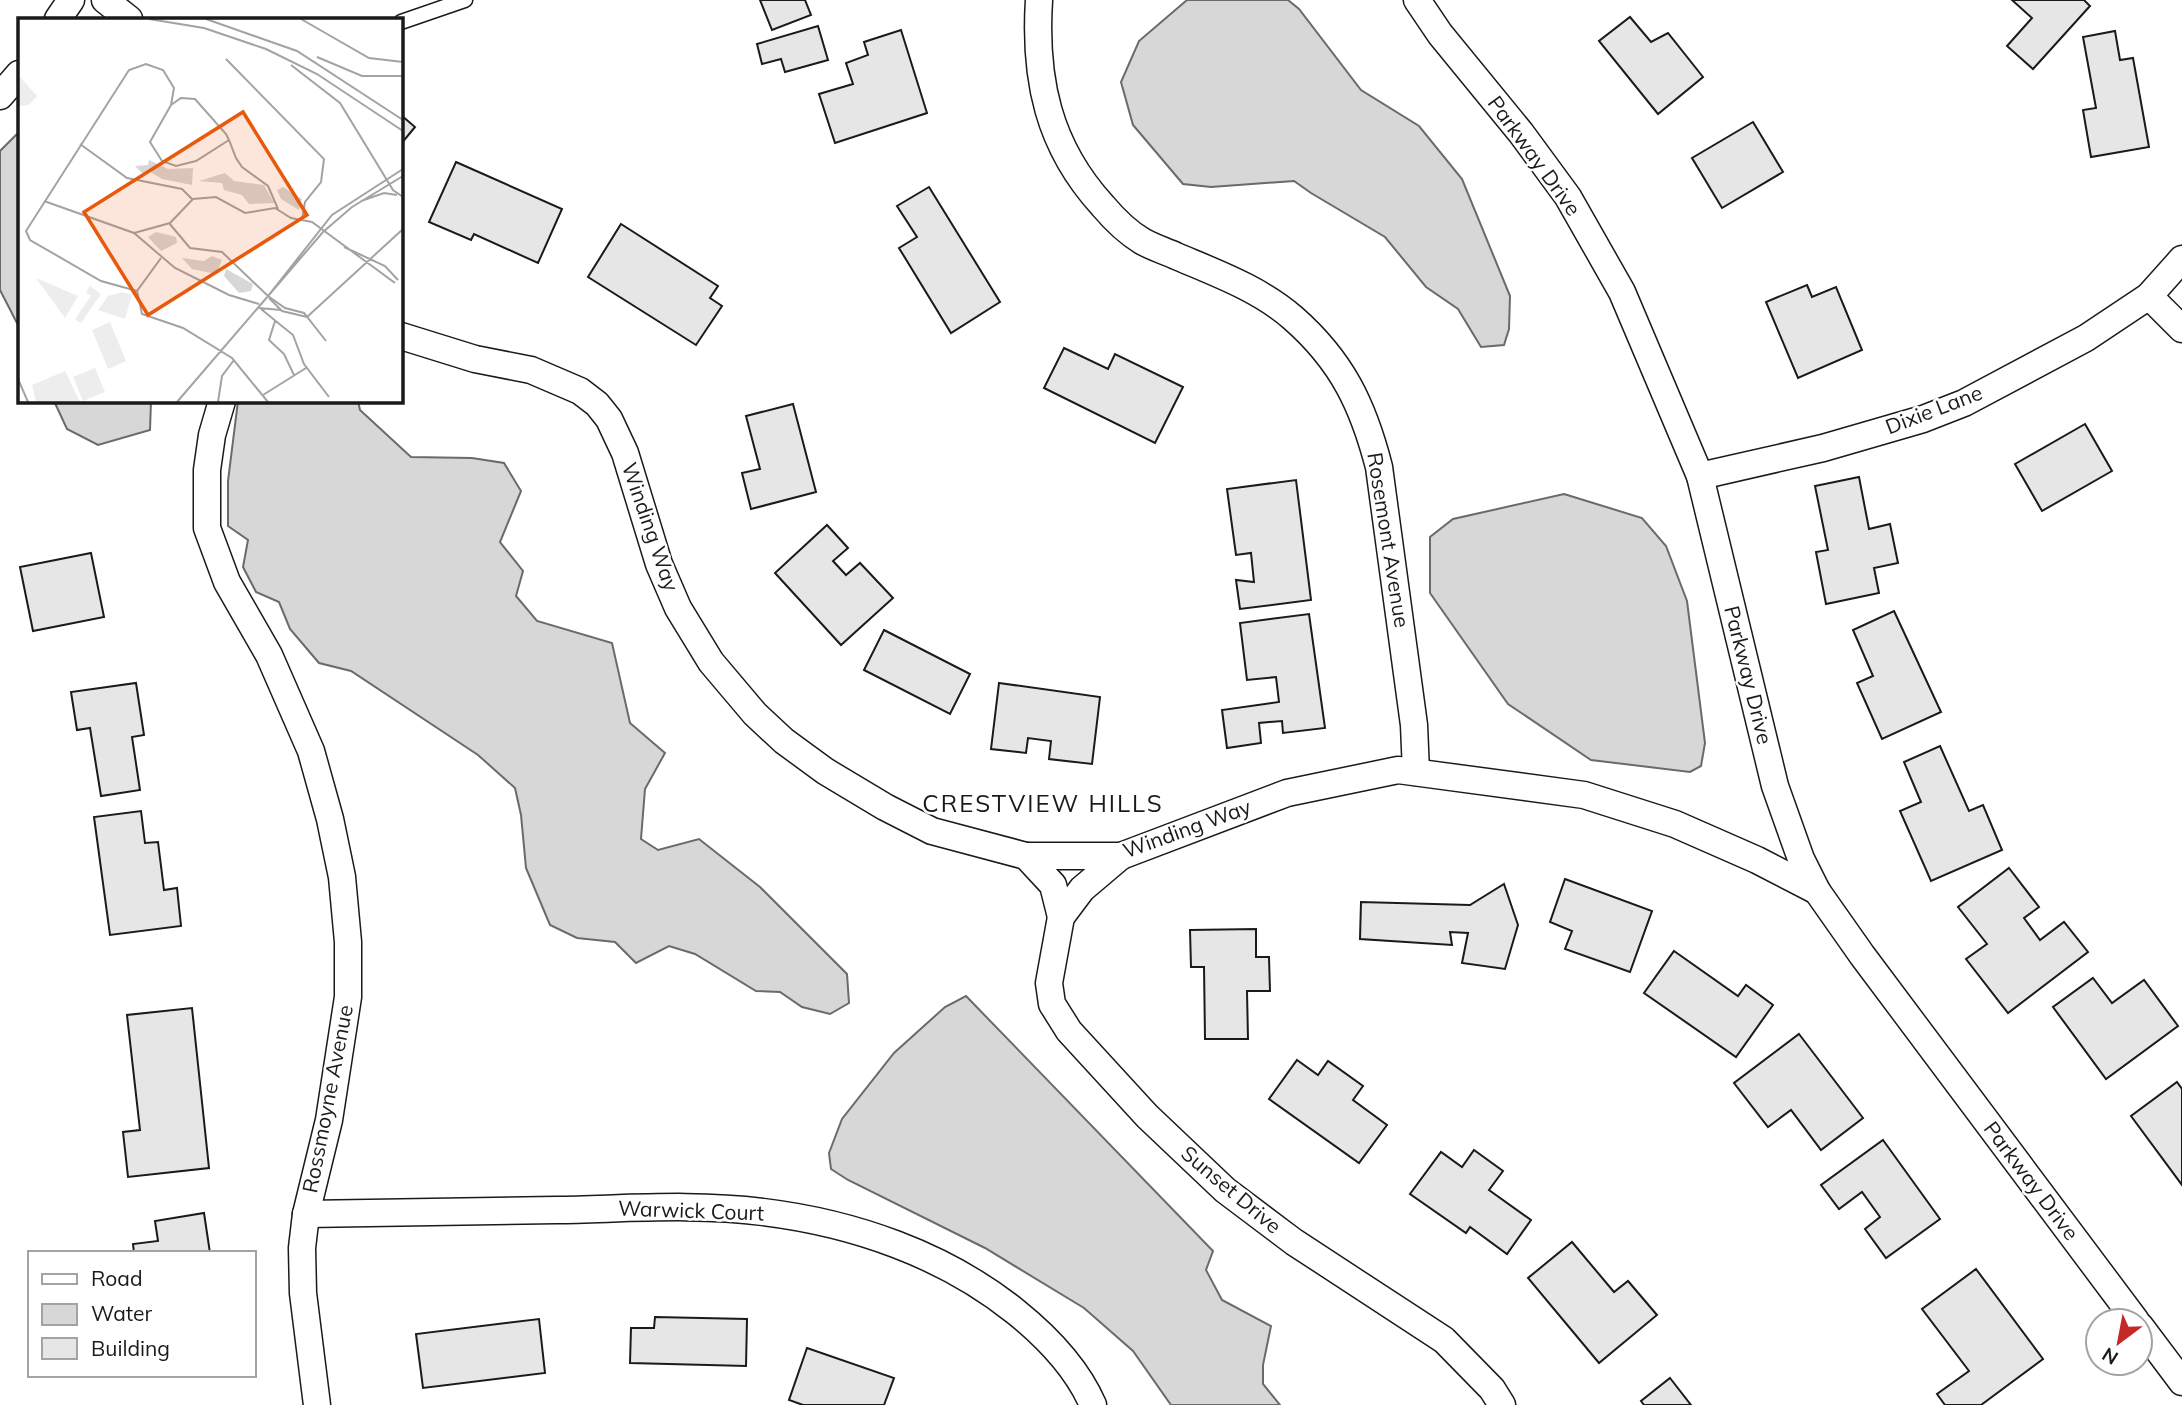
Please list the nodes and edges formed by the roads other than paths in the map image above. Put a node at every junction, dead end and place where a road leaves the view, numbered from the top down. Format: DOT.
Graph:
graph roads {
  1 [pos="71,0"];
  2 [pos="105,0"];
  3 [pos="465,0"];
  4 [pos="1039,0"];
  5 [pos="1417,0"];
  6 [pos="59,18"];
  7 [pos="128,18"];
  8 [pos="402,23"];
  9 [pos="18,75"];
  10 [pos="0,96"];
  11 [pos="2182,258"];
  12 [pos="2149,296"];
  13 [pos="2182,329"];
  14 [pos="402,336"];
  15 [pos="222,402"];
  16 [pos="1700,476"];
  17 [pos="1416,772"];
  18 [pos="1026,856"];
  19 [pos="1121,856"];
  20 [pos="1817,891"];
  21 [pos="1061,917"];
  22 [pos="306,1214"];
  23 [pos="2126,1307"];
  24 [pos="2154,1345"];
  25 [pos="2182,1382"];
  26 [pos="317,1405"];
  27 [pos="1093,1405"];
  28 [pos="1502,1405"];
  1 -- 6 [label="street"];
  2 -- 7 [label="street"];
  3 -- 8 [label="lane"];
  4 -- 17 [label="street, Rosemont Avenue"];
  5 -- 16 [label="street, Parkway Drive"];
  9 -- 10 [label="street"];
  11 -- 12 [label="street, Dixie Lane"];
  12 -- 13 [label="street"];
  12 -- 16 [label="street, Dixie Lane"];
  14 -- 18 [label="street, Winding Way"];
  15 -- 22 [label="street, Rossmoyne Avenue"];
  16 -- 20 [label="street, Parkway Drive"];
  17 -- 19 [label="street, Winding Way"];
  17 -- 20 [label="street, Winding Way"];
  18 -- 19 [label="street, Winding Way"];
  18 -- 21 [label="street, Sunset Drive"];
  19 -- 21 [label="street, Sunset Drive"];
  20 -- 23 [label="street, Parkway Drive"];
  21 -- 28 [label="street, Sunset Drive"];
  22 -- 26 [label="street, Rossmoyne Avenue"];
  22 -- 27 [label="street, Warwick Court"];
  24 -- 25 [label="street"];
}
